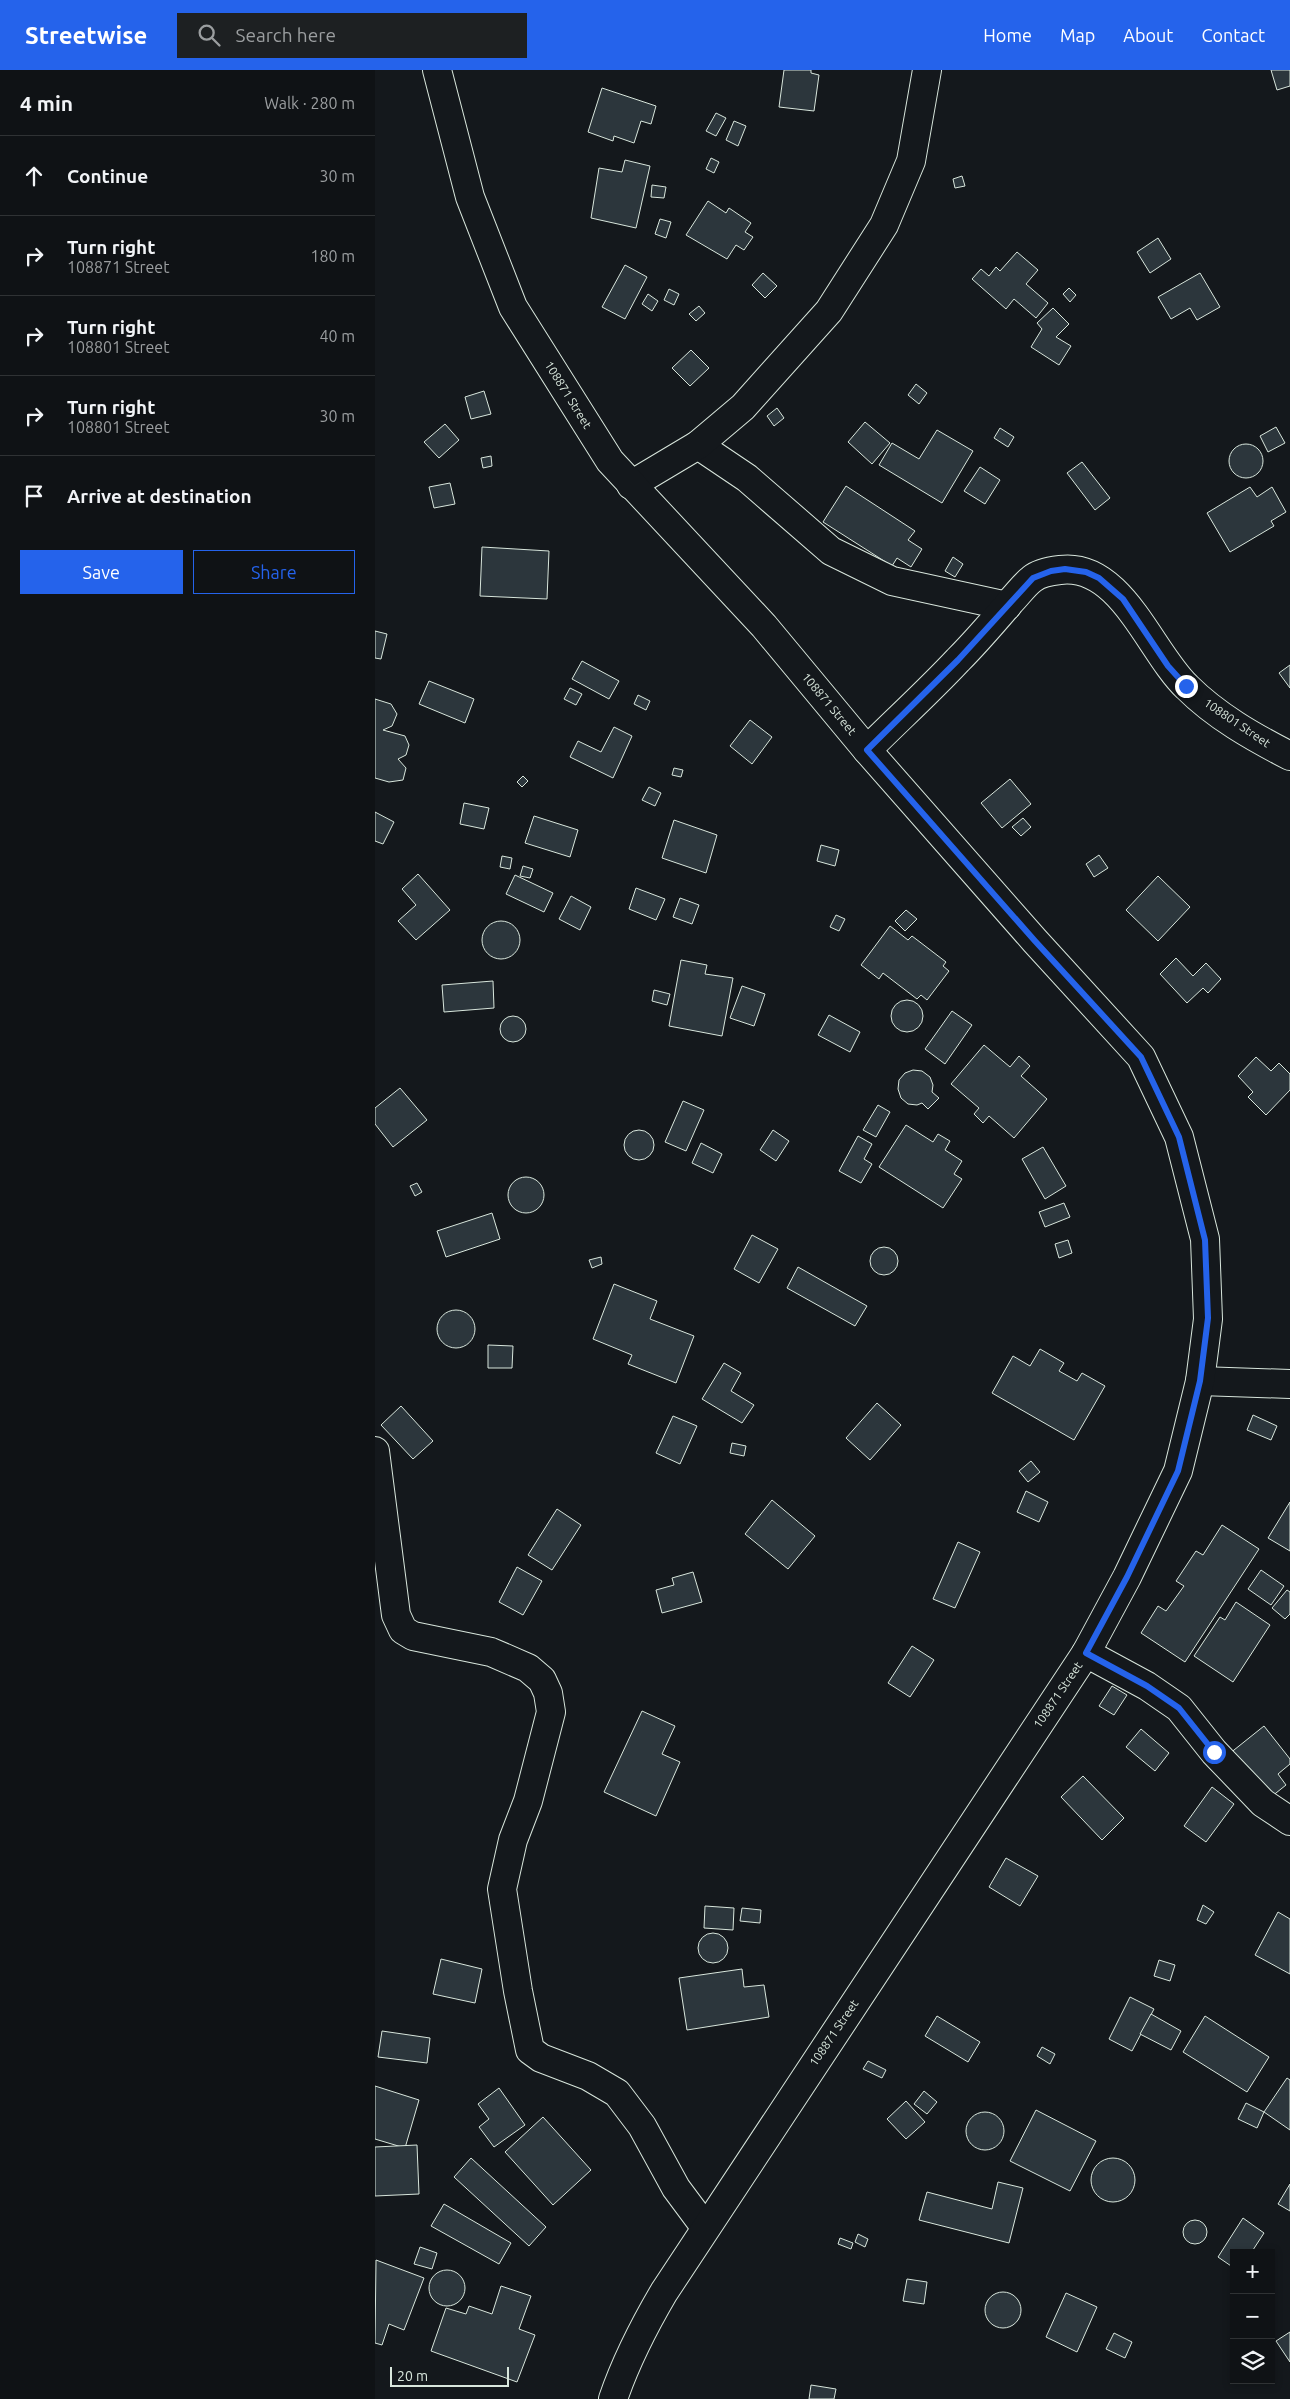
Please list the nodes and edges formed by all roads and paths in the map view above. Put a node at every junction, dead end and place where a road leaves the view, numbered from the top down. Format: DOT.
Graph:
graph roads {
  1 [pos="437,70"];
  2 [pos="927,70"];
  3 [pos="698,445"];
  4 [pos="631,485"];
  5 [pos="1007,606"];
  6 [pos="867,750"];
  7 [pos="1290,756"];
  8 [pos="1200,1381"];
  9 [pos="1290,1384"];
  10 [pos="375,1451"];
  11 [pos="1086,1653"];
  12 [pos="1290,1821"];
  13 [pos="705,2227"];
  14 [pos="613,2399"];
  1 -- 4 [label="street, 108871 Street"];
  2 -- 3 [label="street"];
  3 -- 4 [label="street"];
  3 -- 5 [label="street"];
  4 -- 6 [label="street, 108871 Street"];
  5 -- 6 [label="street, 108801 Street"];
  5 -- 7 [label="street, 108801 Street"];
  6 -- 8 [label="street, 108871 Street"];
  8 -- 9 [label="street"];
  8 -- 11 [label="street, 108871 Street"];
  10 -- 13 [label="street"];
  11 -- 12 [label="street"];
  11 -- 13 [label="street, 108871 Street"];
  13 -- 14 [label="street, 108871 Street"];
}
